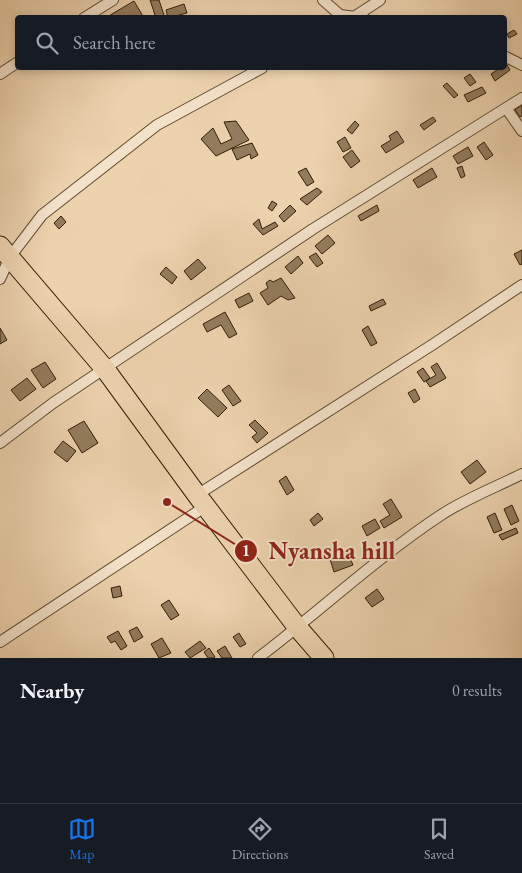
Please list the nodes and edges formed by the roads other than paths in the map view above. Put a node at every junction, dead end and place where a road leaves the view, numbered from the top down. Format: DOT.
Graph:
graph roads {
  1 [pos="113,0"];
  2 [pos="323,0"];
  3 [pos="380,0"];
  4 [pos="89,15"];
  5 [pos="340,15"];
  6 [pos="361,15"];
  7 [pos="507,58"];
  8 [pos="15,64"];
  9 [pos="522,65"];
  10 [pos="258,70"];
  11 [pos="0,74"];
  12 [pos="522,98"];
  13 [pos="506,108"];
  14 [pos="522,131"];
  15 [pos="5,251"];
  16 [pos="0,279"];
  17 [pos="522,284"];
  18 [pos="105,369"];
  19 [pos="0,443"];
  20 [pos="522,474"];
  21 [pos="201,500"];
  22 [pos="298,628"];
  23 [pos="0,642"];
  24 [pos="258,658"];
  25 [pos="324,658"];
  1 -- 4 [label="street"];
  2 -- 5 [label="street"];
  3 -- 6 [label="street"];
  7 -- 9 [label="street"];
  8 -- 11 [label="street"];
  10 -- 15 [label="street"];
  12 -- 13 [label="street"];
  13 -- 14 [label="street"];
  13 -- 18 [label="street"];
  15 -- 16 [label="street"];
  15 -- 18 [label="highway"];
  17 -- 21 [label="street"];
  18 -- 19 [label="street"];
  18 -- 21 [label="highway"];
  20 -- 22 [label="street"];
  21 -- 22 [label="highway"];
  21 -- 23 [label="street"];
  22 -- 24 [label="street"];
  22 -- 25 [label="highway"];
}
